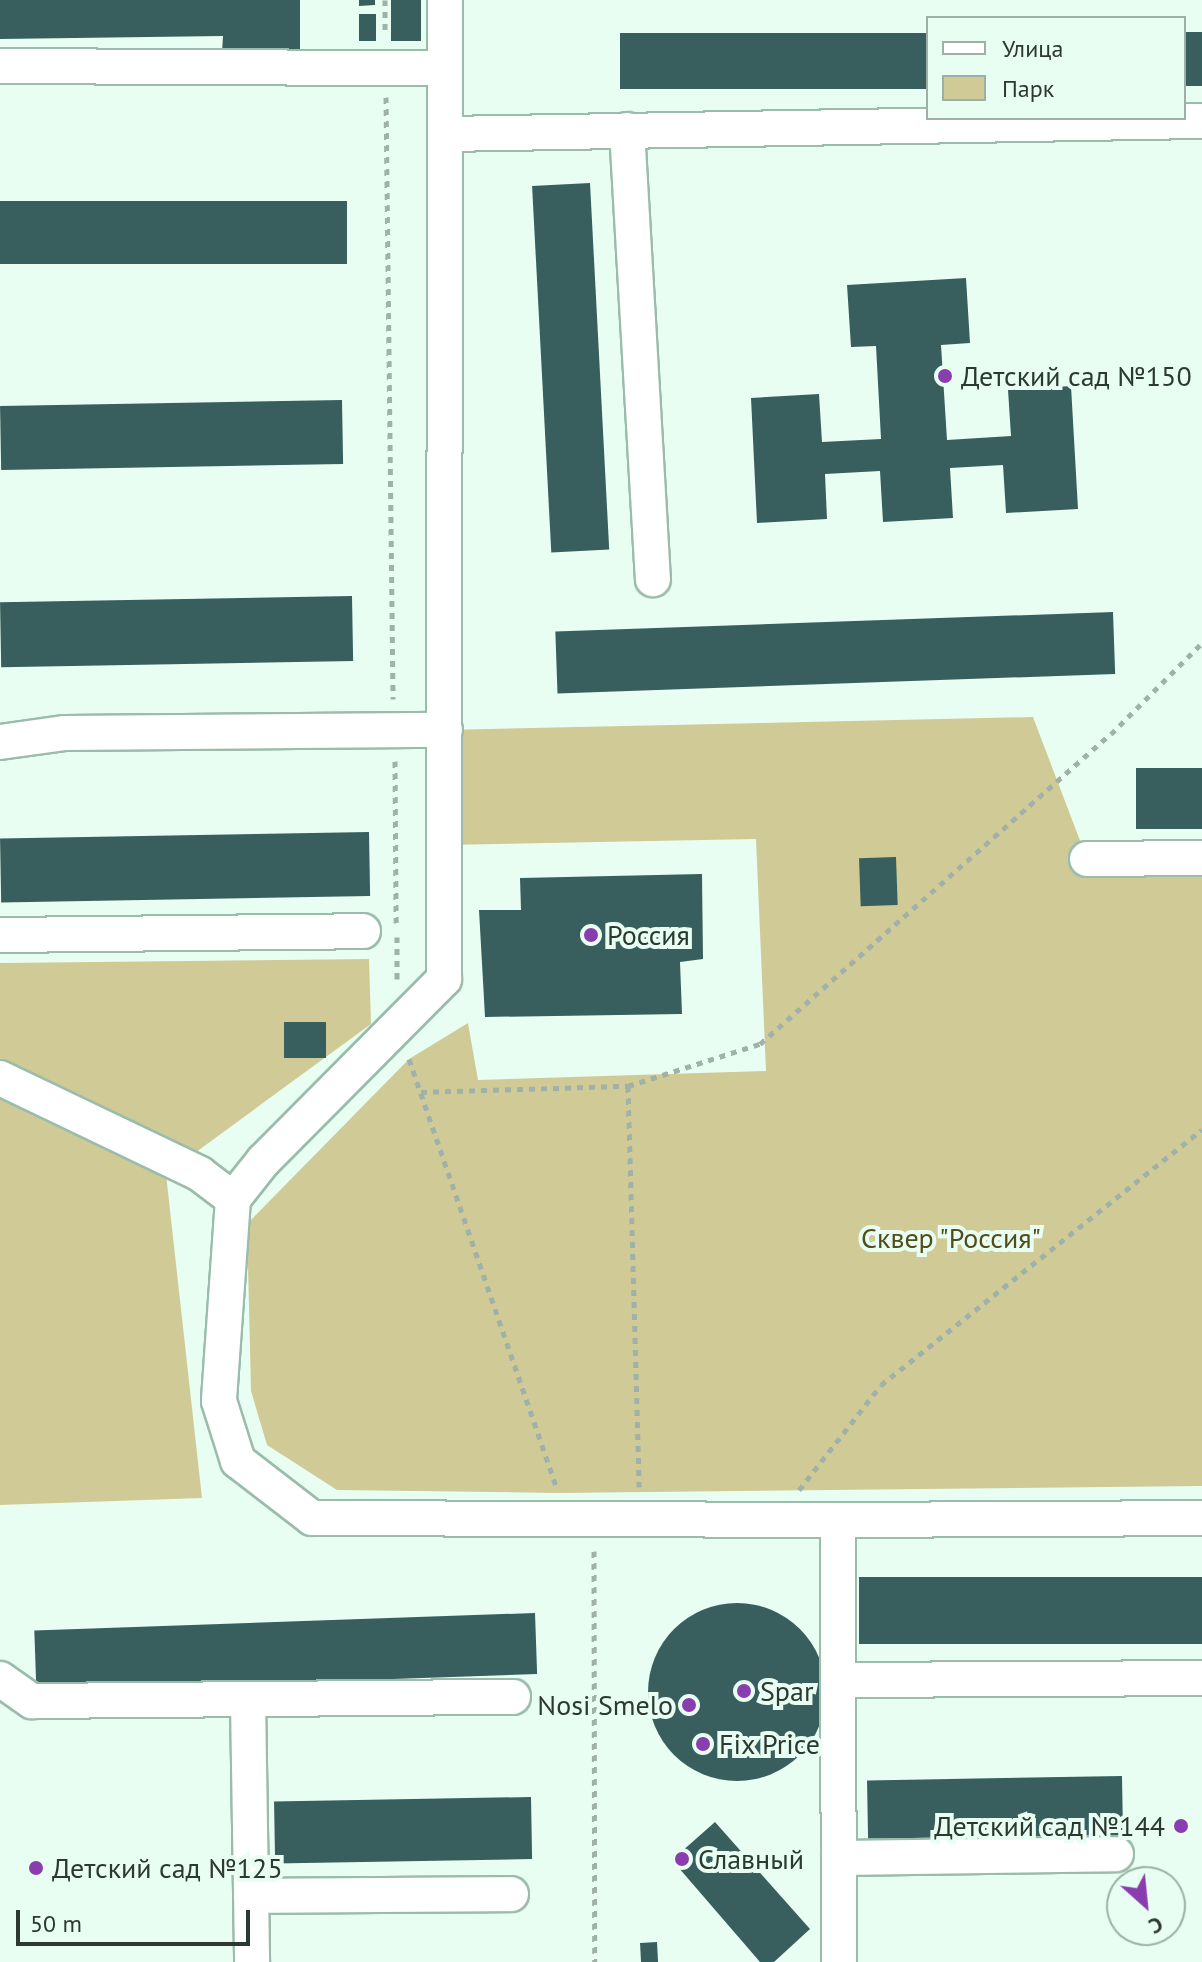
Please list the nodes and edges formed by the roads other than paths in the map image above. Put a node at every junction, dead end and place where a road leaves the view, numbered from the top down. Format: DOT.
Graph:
graph roads {
  1 [pos="445,0"];
  2 [pos="0,66"];
  3 [pos="443,68"];
  4 [pos="1202,121"];
  5 [pos="627,130"];
  6 [pos="446,134"];
  7 [pos="653,579"];
  8 [pos="445,730"];
  9 [pos="0,742"];
  10 [pos="1202,858"];
  11 [pos="1087,859"];
  12 [pos="363,931"];
  13 [pos="0,935"];
  14 [pos="0,1078"];
  15 [pos="233,1199"];
  16 [pos="1202,1518"];
  17 [pos="838,1520"];
  18 [pos="1202,1678"];
  19 [pos="0,1679"];
  20 [pos="839,1680"];
  21 [pos="513,1697"];
  22 [pos="248,1700"];
  23 [pos="1116,1854"];
  24 [pos="839,1858"];
  25 [pos="511,1894"];
  26 [pos="251,1896"];
  27 [pos="252,1962"];
  28 [pos="839,1962"];
  1 -- 3 [label="street"];
  2 -- 3 [label="street"];
  3 -- 6 [label="street"];
  4 -- 5 [label="street"];
  5 -- 6 [label="street"];
  5 -- 7 [label="street"];
  6 -- 8 [label="street"];
  8 -- 9 [label="street"];
  8 -- 15 [label="street"];
  10 -- 11 [label="street"];
  12 -- 13 [label="street"];
  14 -- 15 [label="street"];
  15 -- 17 [label="street"];
  16 -- 17 [label="street"];
  17 -- 20 [label="street"];
  18 -- 20 [label="street"];
  19 -- 22 [label="street"];
  20 -- 24 [label="street"];
  21 -- 22 [label="street"];
  22 -- 26 [label="street"];
  23 -- 24 [label="street"];
  24 -- 28 [label="street"];
  25 -- 26 [label="street"];
  26 -- 27 [label="street"];
}
